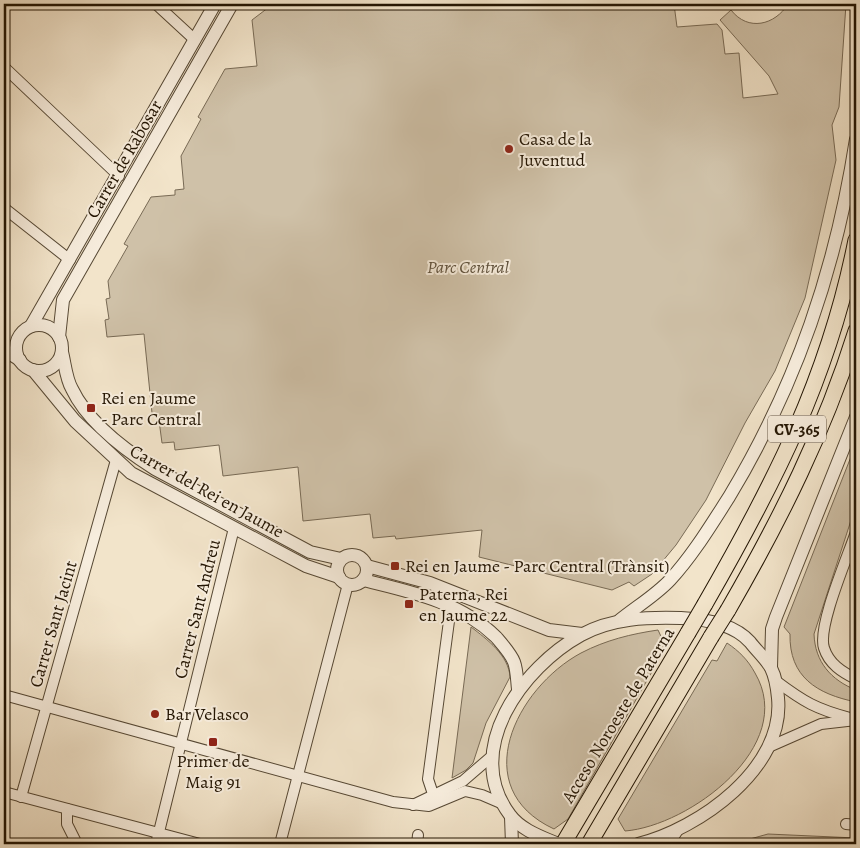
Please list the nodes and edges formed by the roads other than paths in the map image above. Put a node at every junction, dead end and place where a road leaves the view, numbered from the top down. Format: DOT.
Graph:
graph roads {
  1 [pos="156,4"];
  2 [pos="215,4"];
  3 [pos="232,4"];
  4 [pos="195,40"];
  5 [pos="4,67"];
  6 [pos="856,139"];
  7 [pos="119,176"];
  8 [pos="4,208"];
  9 [pos="856,240"];
  10 [pos="70,260"];
  11 [pos="31,326"];
  12 [pos="856,330"];
  13 [pos="59,337"];
  14 [pos="4,350"];
  15 [pos="62,352"];
  16 [pos="20,360"];
  17 [pos="33,370"];
  18 [pos="856,417"];
  19 [pos="116,460"];
  20 [pos="234,528"];
  21 [pos="856,532"];
  22 [pos="341,559"];
  23 [pos="366,566"];
  24 [pos="363,580"];
  25 [pos="343,581"];
  26 [pos="451,606"];
  27 [pos="620,620"];
  28 [pos="582,634"];
  29 [pos="771,668"];
  30 [pos="856,679"];
  31 [pos="776,681"];
  32 [pos="518,689"];
  33 [pos="4,695"];
  34 [pos="46,706"];
  35 [pos="856,720"];
  36 [pos="181,744"];
  37 [pos="771,746"];
  38 [pos="492,756"];
  39 [pos="297,776"];
  40 [pos="4,792"];
  41 [pos="434,794"];
  42 [pos="20,797"];
  43 [pos="503,804"];
  44 [pos="412,805"];
  45 [pos="67,809"];
  46 [pos="511,816"];
  47 [pos="678,830"];
  48 [pos="159,833"];
  49 [pos="592,840"];
  50 [pos="77,844"];
  51 [pos="156,844"];
  52 [pos="200,844"];
  53 [pos="280,844"];
  54 [pos="512,844"];
  55 [pos="558,844"];
  56 [pos="563,844"];
  57 [pos="638,844"];
  58 [pos="669,844"];
  1 -- 4 [label="street"];
  2 -- 4 [label="street, Carrer de Rabosar"];
  3 -- 13 [label="street, Carrer de Rabosar"];
  4 -- 7 [label="street, Carrer de Rabosar"];
  5 -- 7 [label="street"];
  6 -- 27 [label="street"];
  7 -- 10 [label="street, Carrer de Rabosar"];
  8 -- 10 [label="street"];
  9 -- 56 [label="main road, Acceso Noroeste de Paterna / CV-365, bridge"];
  10 -- 11 [label="street, Carrer de Rabosar"];
  11 -- 13 [label="street"];
  11 -- 16 [label="street"];
  12 -- 49 [label="main road, CV-365, bridge"];
  13 -- 15 [label="street"];
  14 -- 16 [label="street"];
  15 -- 17 [label="street"];
  15 -- 22 [label="street, Carrer del Rei en Jaume"];
  16 -- 17 [label="street"];
  17 -- 19 [label="street, Carrer del Rei en Jaume"];
  18 -- 29 [label="street"];
  19 -- 20 [label="street, Carrer del Rei en Jaume"];
  19 -- 34 [label="street, Carrer Sant Jacint"];
  20 -- 25 [label="street, Carrer del Rei en Jaume"];
  20 -- 36 [label="street, Carrer Sant Andreu"];
  21 -- 30 [label="street"];
  22 -- 23 [label="street"];
  22 -- 25 [label="street"];
  23 -- 24 [label="street"];
  23 -- 28 [label="street"];
  24 -- 25 [label="street"];
  24 -- 26 [label="street"];
  25 -- 39 [label="street"];
  26 -- 32 [label="street"];
  26 -- 41 [label="street"];
  27 -- 28 [label="street"];
  27 -- 29 [label="street"];
  28 -- 32 [label="street"];
  29 -- 31 [label="street"];
  31 -- 35 [label="street"];
  31 -- 37 [label="street"];
  32 -- 38 [label="street"];
  33 -- 34 [label="street"];
  34 -- 36 [label="street"];
  34 -- 42 [label="street, Carrer Sant Jacint"];
  35 -- 37 [label="street"];
  36 -- 39 [label="street"];
  36 -- 48 [label="street, Carrer Sant Andreu"];
  37 -- 47 [label="street"];
  38 -- 41 [label="street"];
  38 -- 43 [label="street"];
  39 -- 44 [label="street"];
  39 -- 53 [label="street"];
  40 -- 42 [label="street"];
  41 -- 44 [label="street"];
  42 -- 45 [label="street"];
  43 -- 44 [label="street"];
  43 -- 46 [label="street"];
  45 -- 48 [label="street"];
  45 -- 50 [label="street"];
  46 -- 54 [label="street"];
  46 -- 55 [label="street"];
  47 -- 57 [label="street"];
  47 -- 58 [label="street"];
  48 -- 51 [label="street, Carrer Sant Andreu"];
  48 -- 52 [label="street"];
}
